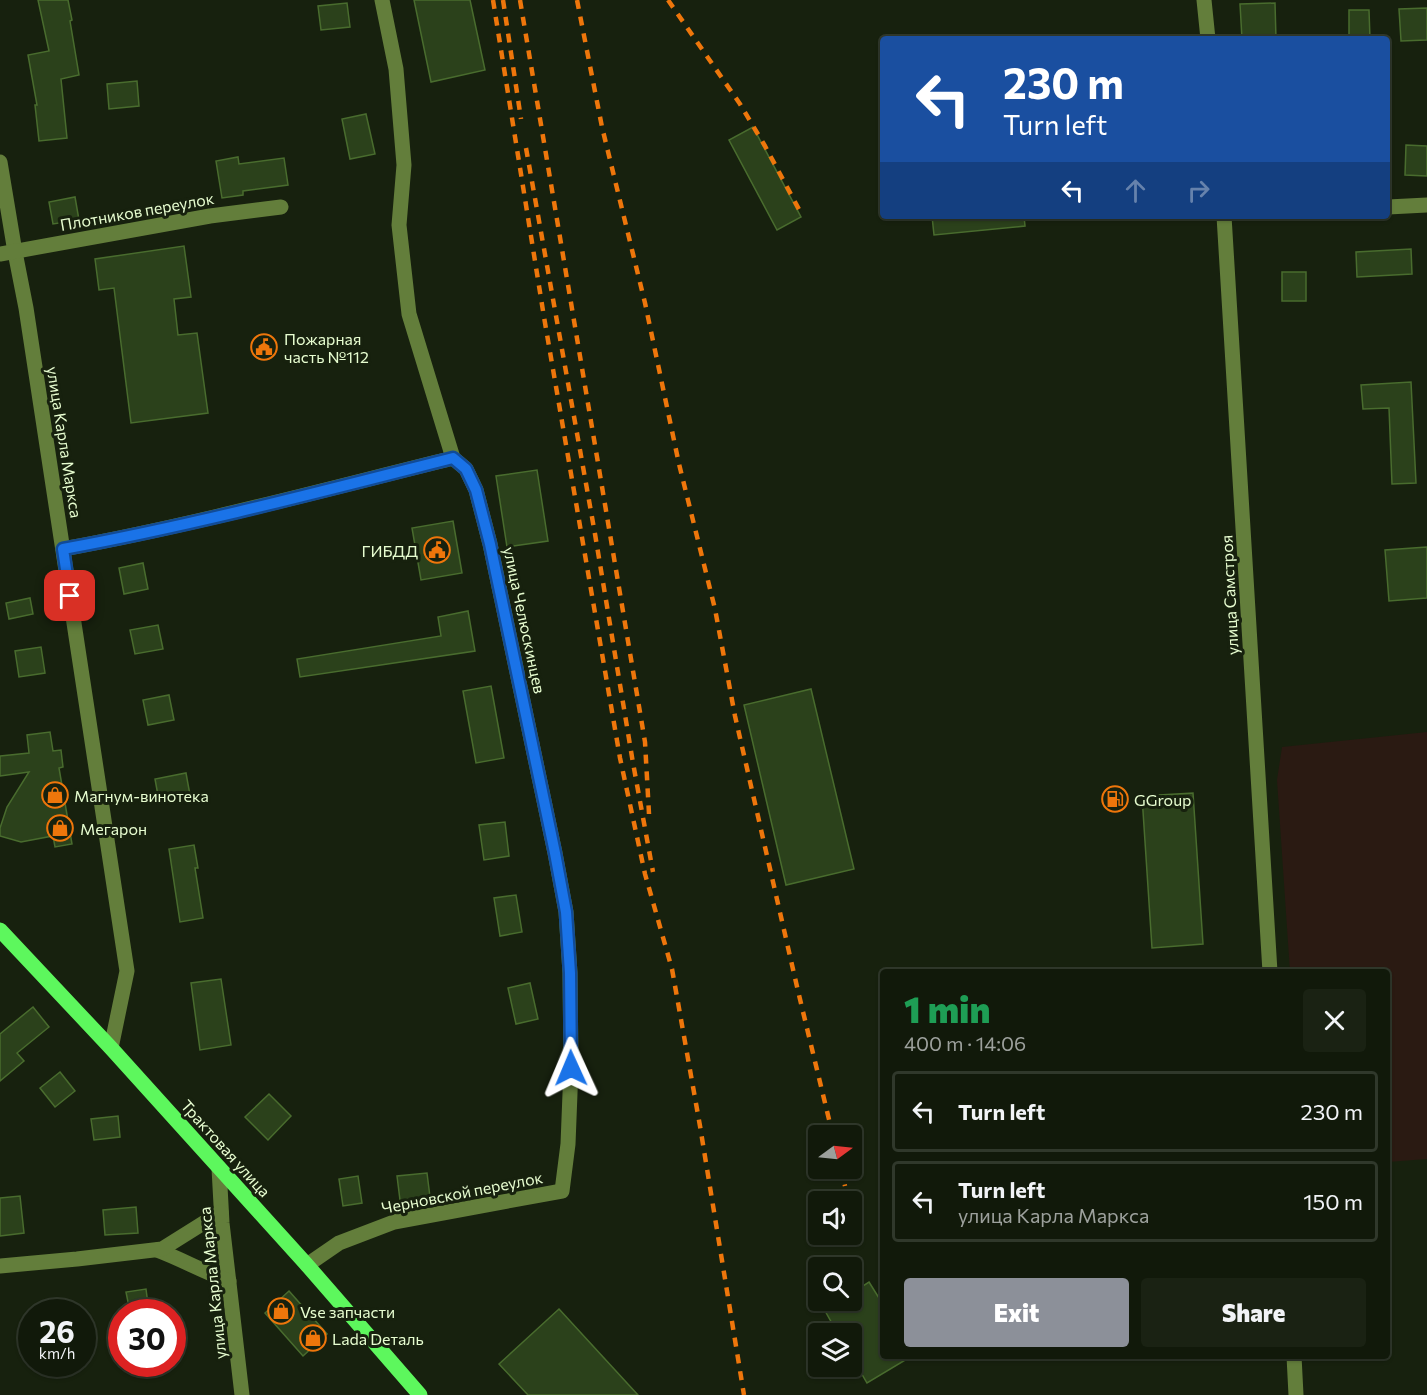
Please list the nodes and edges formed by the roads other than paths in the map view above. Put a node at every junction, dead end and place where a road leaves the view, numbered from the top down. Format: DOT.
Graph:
graph roads {
  1 [pos="381,0"];
  2 [pos="1204,0"];
  3 [pos="1208,36"];
  4 [pos="0,162"];
  5 [pos="1427,205"];
  6 [pos="281,207"];
  7 [pos="1390,207"];
  8 [pos="1224,219"];
  9 [pos="7,253"];
  10 [pos="453,458"];
  11 [pos="63,549"];
  12 [pos="0,930"];
  13 [pos="1270,969"];
  14 [pos="111,1048"];
  15 [pos="219,1168"];
  16 [pos="562,1191"];
  17 [pos="221,1212"];
  18 [pos="157,1250"];
  19 [pos="307,1265"];
  20 [pos="0,1266"];
  21 [pos="229,1281"];
  22 [pos="1293,1359"];
  23 [pos="242,1395"];
  24 [pos="420,1395"];
  25 [pos="1296,1395"];
  1 -- 10 [label="street, улица Челюскинцев"];
  2 -- 3 [label="street"];
  4 -- 9 [label="street, улица Карла Маркса"];
  5 -- 7 [label="street"];
  6 -- 9 [label="street, Плотников переулок"];
  8 -- 13 [label="street, улица Самстроя"];
  9 -- 11 [label="street, улица Карла Маркса"];
  10 -- 11 [label="street"];
  10 -- 16 [label="street, улица Челюскинцев"];
  11 -- 14 [label="street, улица Карла Маркса"];
  12 -- 14 [label="main road, Трактовая улица"];
  14 -- 15 [label="main road, Трактовая улица"];
  15 -- 17 [label="street, улица Карла Маркса"];
  15 -- 19 [label="main road, Трактовая улица"];
  16 -- 19 [label="street, Черновской переулок"];
  17 -- 18 [label="street"];
  17 -- 21 [label="street, улица Карла Маркса"];
  18 -- 20 [label="street"];
  18 -- 21 [label="street"];
  19 -- 24 [label="main road, Трактовая улица"];
  21 -- 23 [label="street, улица Карла Маркса"];
  22 -- 25 [label="street"];
}
